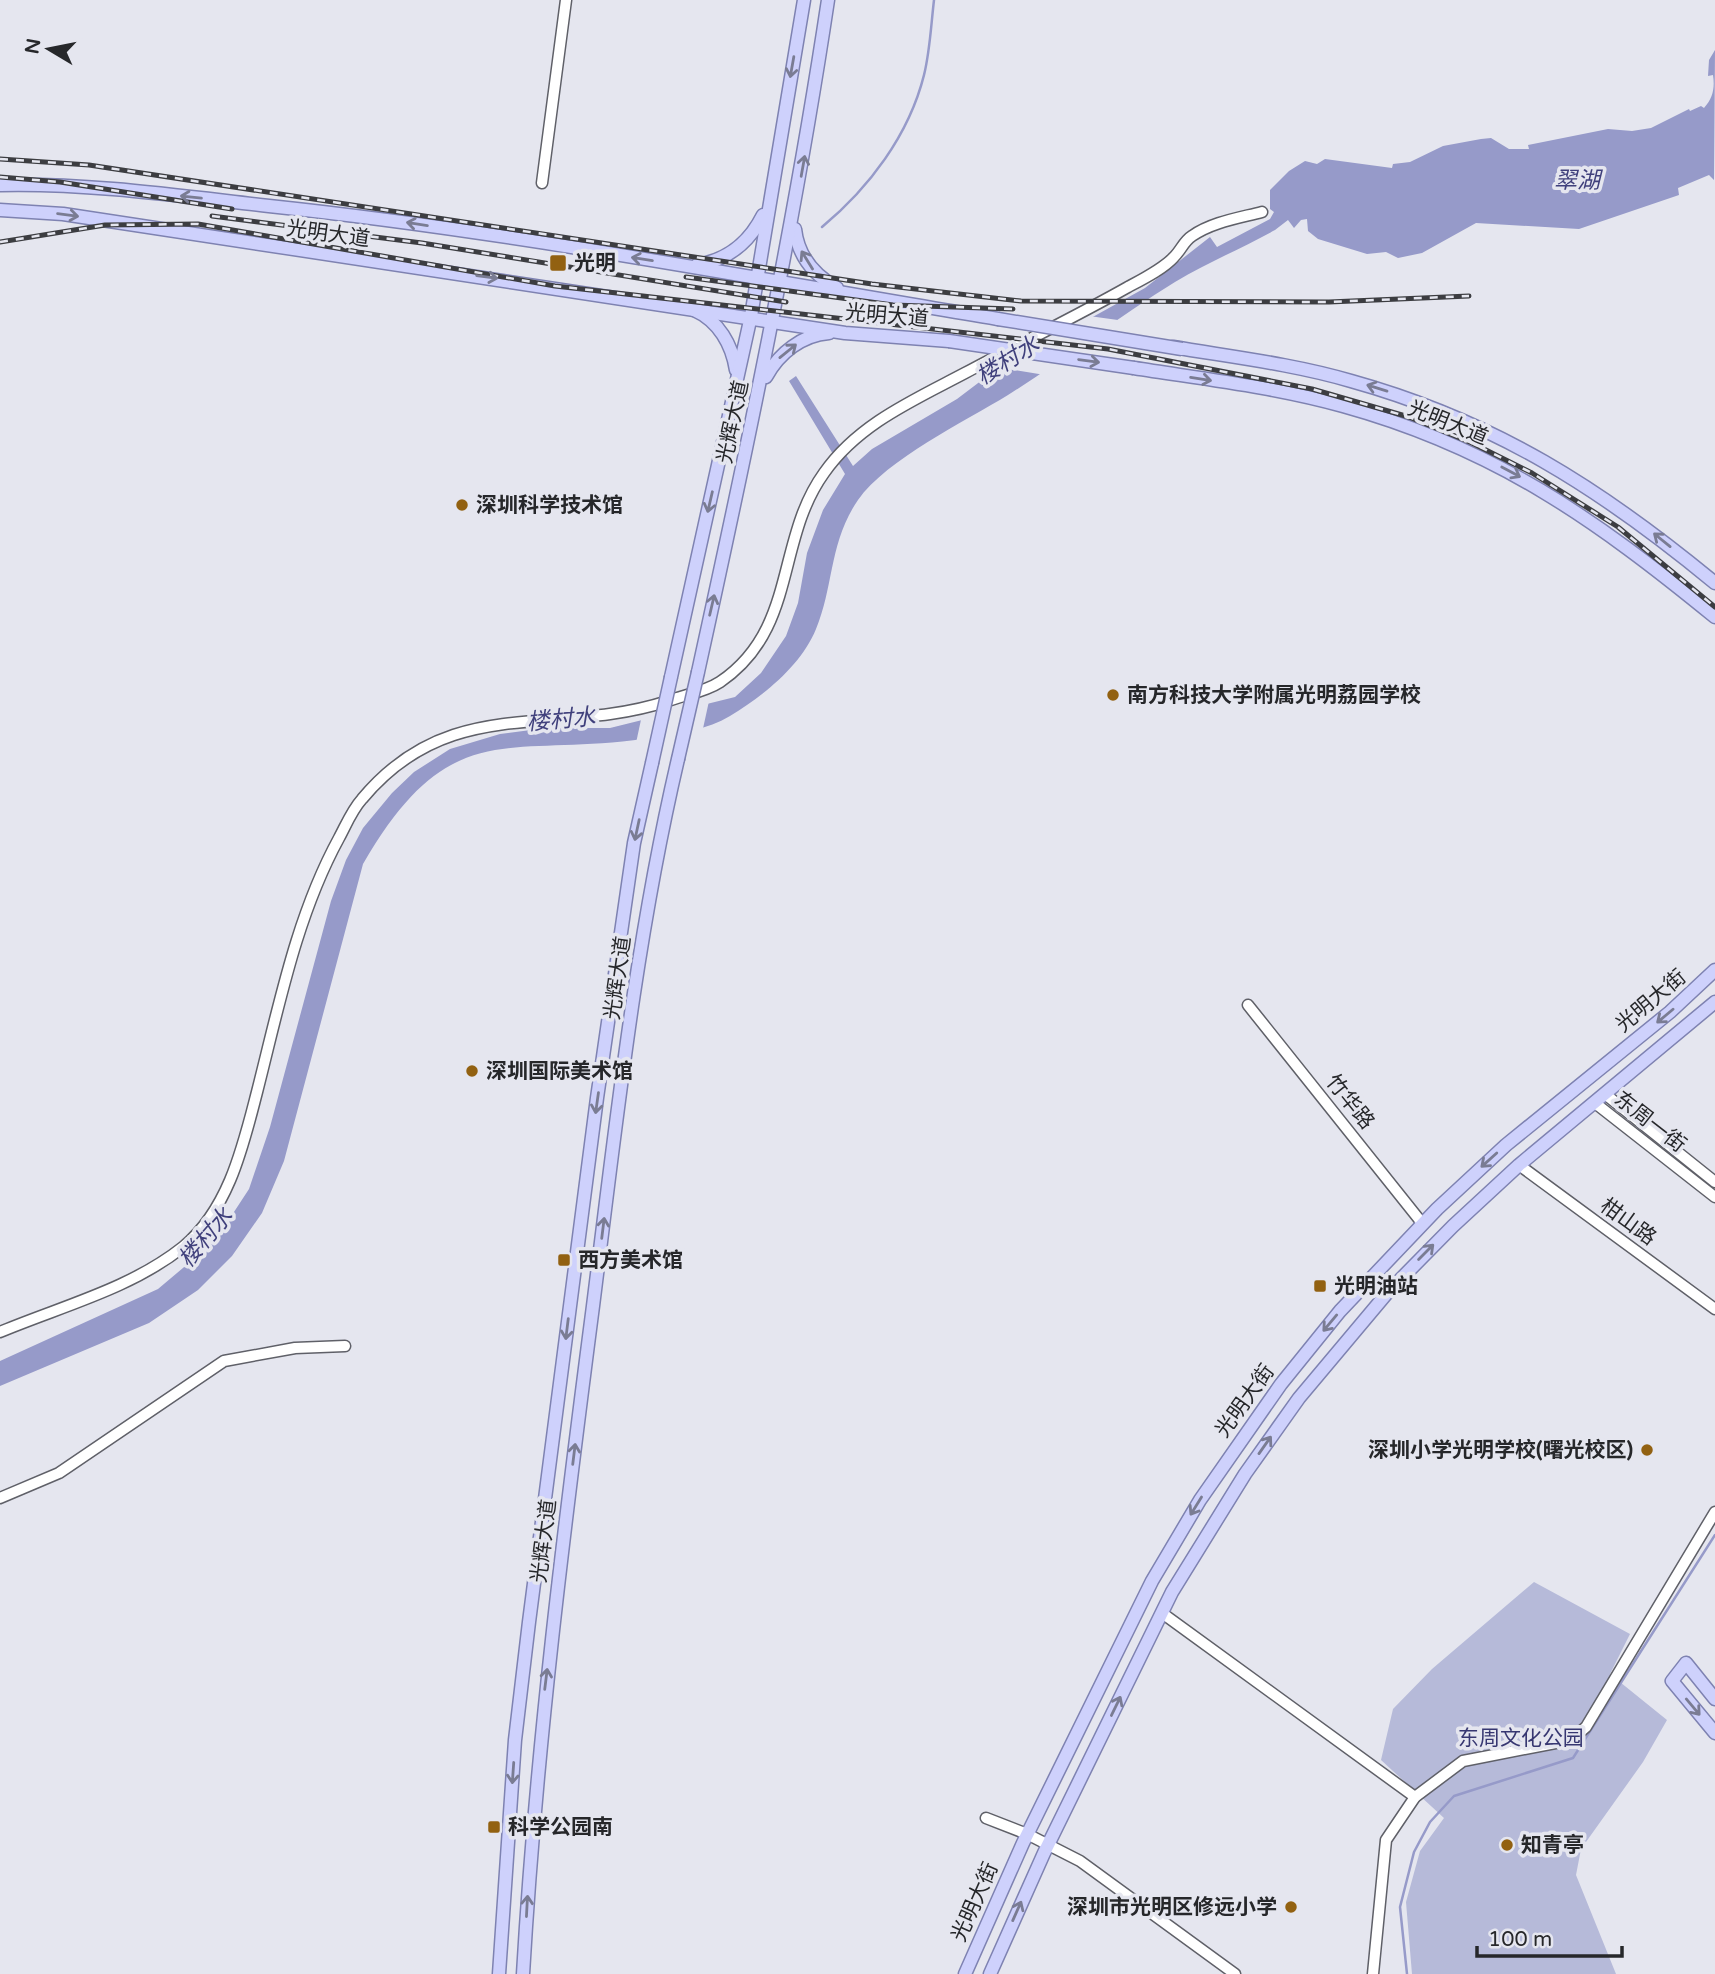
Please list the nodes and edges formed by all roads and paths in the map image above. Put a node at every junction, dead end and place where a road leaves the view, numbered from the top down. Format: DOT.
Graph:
graph roads {
  1 [pos="566,0"];
  2 [pos="804,0"];
  3 [pos="828,0"];
  4 [pos="542,183"];
  5 [pos="0,185"];
  6 [pos="768,202"];
  7 [pos="797,202"];
  8 [pos="0,210"];
  9 [pos="1262,212"];
  10 [pos="680,265"];
  11 [pos="758,277"];
  12 [pos="781,281"];
  13 [pos="854,293"];
  14 [pos="684,306"];
  15 [pos="751,316"];
  16 [pos="774,321"];
  17 [pos="845,333"];
  18 [pos="1110,337"];
  19 [pos="1182,349"];
  20 [pos="736,383"];
  21 [pos="757,403"];
  22 [pos="1715,583"];
  23 [pos="1715,617"];
  24 [pos="1715,970"];
  25 [pos="1715,1002"];
  26 [pos="1248,1005"];
  27 [pos="1605,1094"];
  28 [pos="1595,1103"];
  29 [pos="1519,1165"];
  30 [pos="1715,1182"];
  31 [pos="1715,1197"];
  32 [pos="1422,1223"];
  33 [pos="1715,1309"];
  34 [pos="0,1332"];
  35 [pos="345,1346"];
  36 [pos="0,1498"];
  37 [pos="1715,1512"];
  38 [pos="1162,1613"];
  39 [pos="1715,1699"];
  40 [pos="1715,1733"];
  41 [pos="1415,1797"];
  42 [pos="986,1818"];
  43 [pos="1027,1834"];
  44 [pos="1048,1845"];
  45 [pos="499,1974"];
  46 [pos="523,1974"];
  47 [pos="965,1974"];
  48 [pos="990,1974"];
  49 [pos="1235,1974"];
  50 [pos="1373,1974"];
  1 -- 4 [label="street"];
  2 -- 6 [label="main road, 光辉大道, one-way"];
  7 -- 3 [label="main road, 光辉大道, one-way"];
  10 -- 5 [label="main road, 光明大道, one-way"];
  6 -- 10 [label="main road"];
  6 -- 11 [label="main road, 光辉大道"];
  7 -- 12 [label="main road, 光辉大道"];
  13 -- 7 [label="main road, one-way"];
  8 -- 14 [label="main road, 光明大道, one-way"];
  9 -- 34 [label="street"];
  10 -- 11 [label="main road, 光明大道"];
  11 -- 12 [label="main road, 光明大道"];
  11 -- 15 [label="main road, 光辉大道"];
  12 -- 13 [label="main road, 光明大道"];
  12 -- 16 [label="main road, 光辉大道"];
  13 -- 19 [label="main road, 光明大道, bridge"];
  14 -- 15 [label="main road, 光明大道"];
  14 -- 20 [label="main road"];
  15 -- 16 [label="main road, 光明大道"];
  15 -- 20 [label="main road, 光辉大道"];
  16 -- 17 [label="main road, 光明大道"];
  16 -- 21 [label="main road, 光辉大道"];
  21 -- 17 [label="main road, one-way"];
  17 -- 23 [label="main road, 光明大道, one-way, bridge"];
  22 -- 18 [label="main road, 光明大道, one-way"];
  20 -- 45 [label="main road, 光辉大道, one-way, bridge"];
  46 -- 21 [label="main road, 光辉大道, one-way, bridge"];
  24 -- 32 [label="main road, 光明大街, one-way"];
  25 -- 27 [label="main road, 光明大街"];
  26 -- 32 [label="street, 竹华路"];
  27 -- 28 [label="main road, 光明大街"];
  27 -- 30 [label="street, 东周一街"];
  28 -- 29 [label="main road, 光明大街"];
  28 -- 31 [label="street, 东周一街"];
  29 -- 33 [label="street, 柑山路"];
  38 -- 29 [label="main road, 光明大街, one-way"];
  32 -- 43 [label="main road, 光明大街, one-way"];
  35 -- 36 [label="street"];
  37 -- 41 [label="street"];
  38 -- 41 [label="street"];
  44 -- 38 [label="main road, 光明大街, one-way"];
  39 -- 40 [label="main road, one-way"];
  41 -- 50 [label="street"];
  42 -- 43 [label="street"];
  43 -- 44 [label="street"];
  43 -- 47 [label="main road, 光明大街"];
  48 -- 44 [label="main road, 光明大街, one-way"];
  44 -- 49 [label="street"];
}
